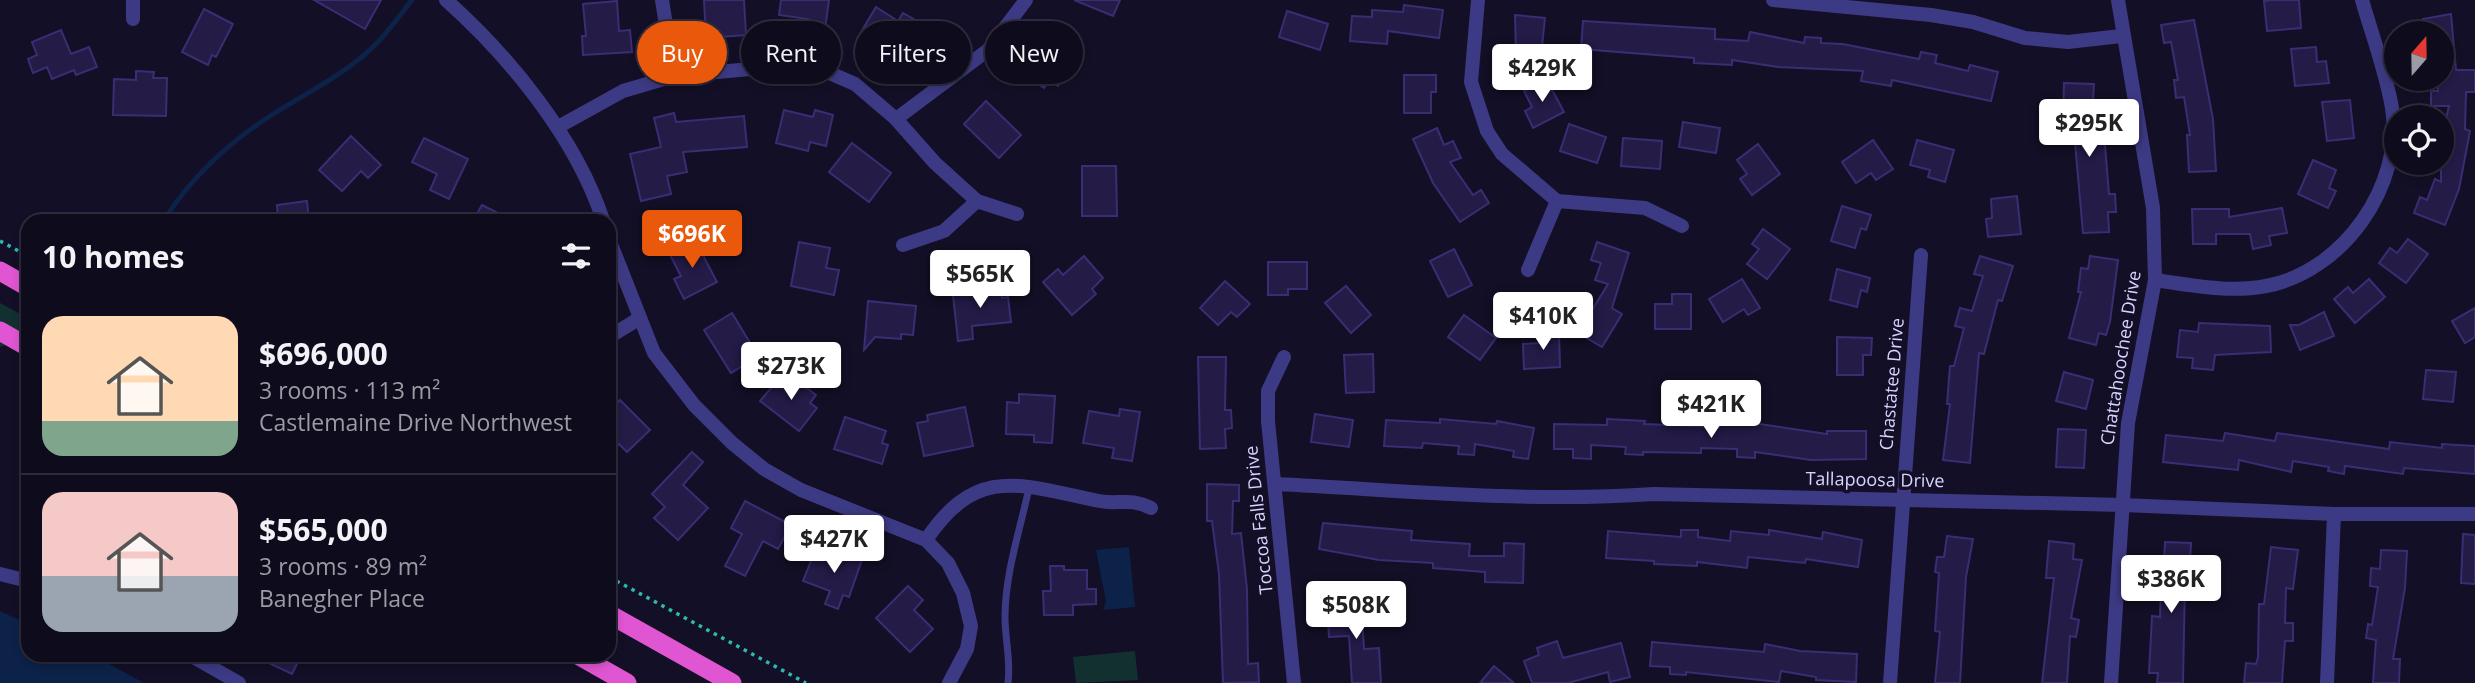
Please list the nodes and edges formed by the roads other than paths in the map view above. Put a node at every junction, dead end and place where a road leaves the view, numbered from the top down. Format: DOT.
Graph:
graph roads {
  1 [pos="133,0"];
  2 [pos="446,0"];
  3 [pos="662,0"];
  4 [pos="1026,0"];
  5 [pos="1478,0"];
  6 [pos="1773,0"];
  7 [pos="2118,0"];
  8 [pos="2362,0"];
  9 [pos="134,19"];
  10 [pos="665,21"];
  11 [pos="2121,36"];
  12 [pos="727,71"];
  13 [pos="647,84"];
  14 [pos="897,119"];
  15 [pos="558,127"];
  16 [pos="976,201"];
  17 [pos="1558,201"];
  18 [pos="600,214"];
  19 [pos="1017,214"];
  20 [pos="1682,226"];
  21 [pos="903,245"];
  22 [pos="1921,255"];
  23 [pos="616,257"];
  24 [pos="1528,270"];
  25 [pos="0,271"];
  26 [pos="2155,280"];
  27 [pos="21,283"];
  28 [pos="640,318"];
  29 [pos="0,331"];
  30 [pos="616,333"];
  31 [pos="21,343"];
  32 [pos="1284,357"];
  33 [pos="1276,484"];
  34 [pos="1029,487"];
  35 [pos="1902,499"];
  36 [pos="2123,505"];
  37 [pos="1151,508"];
  38 [pos="2334,514"];
  39 [pos="2475,514"];
  40 [pos="926,540"];
  41 [pos="0,574"];
  42 [pos="21,579"];
  43 [pos="616,618"];
  44 [pos="202,662"];
  45 [pos="590,662"];
  46 [pos="239,683"];
  47 [pos="626,683"];
  48 [pos="732,683"];
  49 [pos="950,683"];
  50 [pos="1008,683"];
  51 [pos="1294,683"];
  52 [pos="1890,683"];
  53 [pos="2111,683"];
  54 [pos="2327,683"];
  1 -- 9 [label="street"];
  2 -- 15 [label="street"];
  3 -- 10 [label="street"];
  4 -- 14 [label="street"];
  5 -- 17 [label="street"];
  6 -- 11 [label="street"];
  7 -- 11 [label="street, Chattahoochee Drive"];
  8 -- 26 [label="street"];
  11 -- 26 [label="street, Chattahoochee Drive"];
  12 -- 14 [label="street"];
  13 -- 15 [label="street"];
  14 -- 16 [label="street"];
  15 -- 18 [label="street"];
  16 -- 19 [label="street"];
  16 -- 21 [label="street"];
  17 -- 20 [label="street"];
  17 -- 24 [label="street"];
  22 -- 35 [label="street, Chastatee Drive"];
  23 -- 28 [label="street"];
  25 -- 27 [label="highway"];
  26 -- 36 [label="street, Chattahoochee Drive"];
  28 -- 30 [label="street"];
  28 -- 40 [label="street"];
  29 -- 31 [label="highway"];
  32 -- 33 [label="street, Toccoa Falls Drive"];
  33 -- 35 [label="street, Tallapoosa Drive"];
  33 -- 51 [label="street, Toccoa Falls Drive"];
  34 -- 37 [label="street"];
  34 -- 40 [label="street"];
  34 -- 50 [label="lane"];
  35 -- 36 [label="street, Tallapoosa Drive"];
  35 -- 52 [label="street, Chastatee Drive"];
  36 -- 38 [label="street, Tallapoosa Drive"];
  36 -- 53 [label="street, Chattahoochee Drive"];
  38 -- 39 [label="street, Tallapoosa Drive"];
  38 -- 54 [label="street"];
  40 -- 49 [label="street"];
  41 -- 42 [label="street"];
  43 -- 48 [label="highway"];
  44 -- 46 [label="street"];
  45 -- 47 [label="highway"];
}
